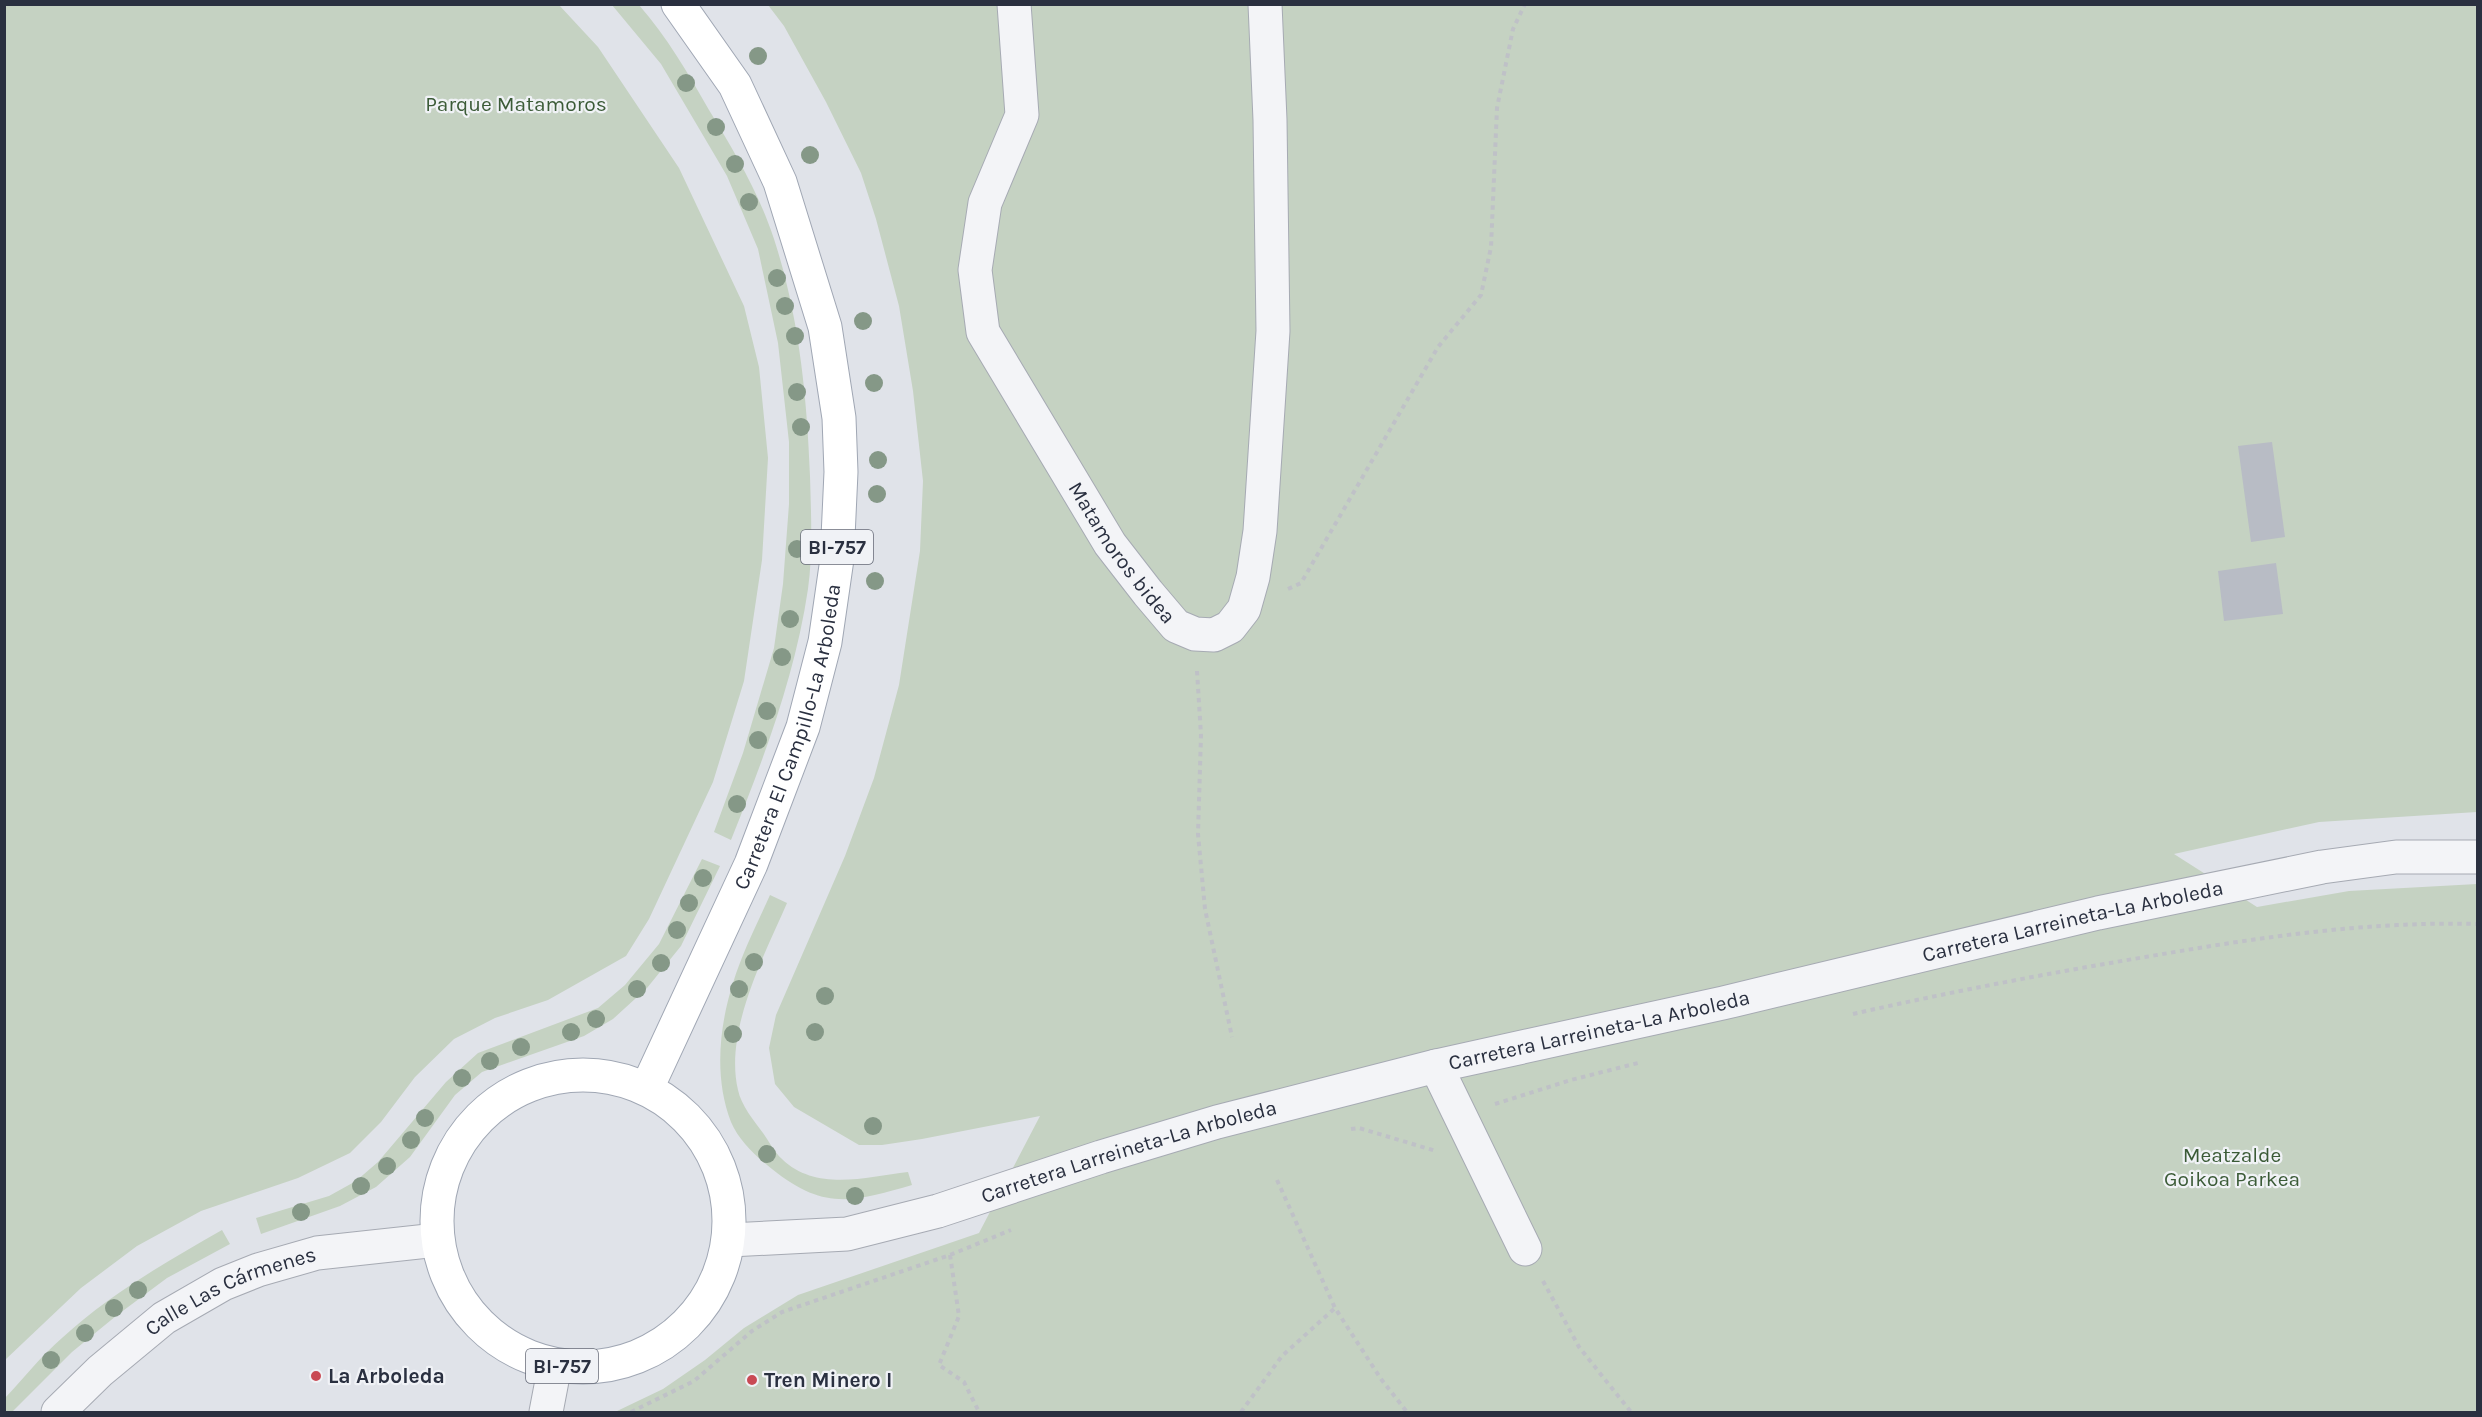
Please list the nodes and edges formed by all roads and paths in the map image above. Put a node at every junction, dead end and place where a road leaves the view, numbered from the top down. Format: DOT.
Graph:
graph roads {
  1 [pos="678,4"];
  2 [pos="1014,4"];
  3 [pos="1525,4"];
  4 [pos="1269,12"];
  5 [pos="1244,609"];
  6 [pos="1195,634"];
  7 [pos="2478,857"];
  8 [pos="2478,924"];
  9 [pos="1852,1014"];
  10 [pos="1233,1037"];
  11 [pos="1648,1061"];
  12 [pos="1436,1066"];
  13 [pos="647,1088"];
  14 [pos="1458,1116"];
  15 [pos="1347,1130"];
  16 [pos="1483,1165"];
  17 [pos="1277,1180"];
  18 [pos="1012,1230"];
  19 [pos="437,1240"];
  20 [pos="729,1240"];
  21 [pos="1525,1249"];
  22 [pos="950,1255"];
  23 [pos="1335,1308"];
  24 [pos="555,1365"];
  25 [pos="58,1413"];
  26 [pos="546,1413"];
  27 [pos="631,1413"];
  28 [pos="979,1413"];
  29 [pos="1241,1413"];
  30 [pos="1407,1413"];
  31 [pos="1631,1413"];
  1 -- 13 [label="main road, Carretera El Campillo-La Arboleda / BI-757"];
  2 -- 6 [label="street, Matamoros bidea"];
  3 -- 5 [label="path"];
  4 -- 5 [label="street, Matamoros bidea"];
  5 -- 6 [label="street, Matamoros bidea"];
  6 -- 10 [label="path"];
  7 -- 12 [label="street, Carretera Larreineta-La Arboleda"];
  8 -- 9 [label="path"];
  11 -- 14 [label="path"];
  12 -- 14 [label="street"];
  12 -- 20 [label="street, Carretera Larreineta-La Arboleda"];
  13 -- 19 [label="main road, BI-757"];
  13 -- 20 [label="main road, BI-757"];
  14 -- 16 [label="street"];
  15 -- 16 [label="path"];
  16 -- 21 [label="street"];
  17 -- 23 [label="path"];
  18 -- 22 [label="path"];
  19 -- 24 [label="main road, BI-757"];
  19 -- 25 [label="street, Calle Las Cármenes"];
  20 -- 24 [label="main road, BI-757"];
  21 -- 31 [label="path"];
  22 -- 27 [label="path"];
  22 -- 28 [label="path"];
  23 -- 29 [label="path"];
  23 -- 30 [label="path"];
  24 -- 26 [label="street"];
}
